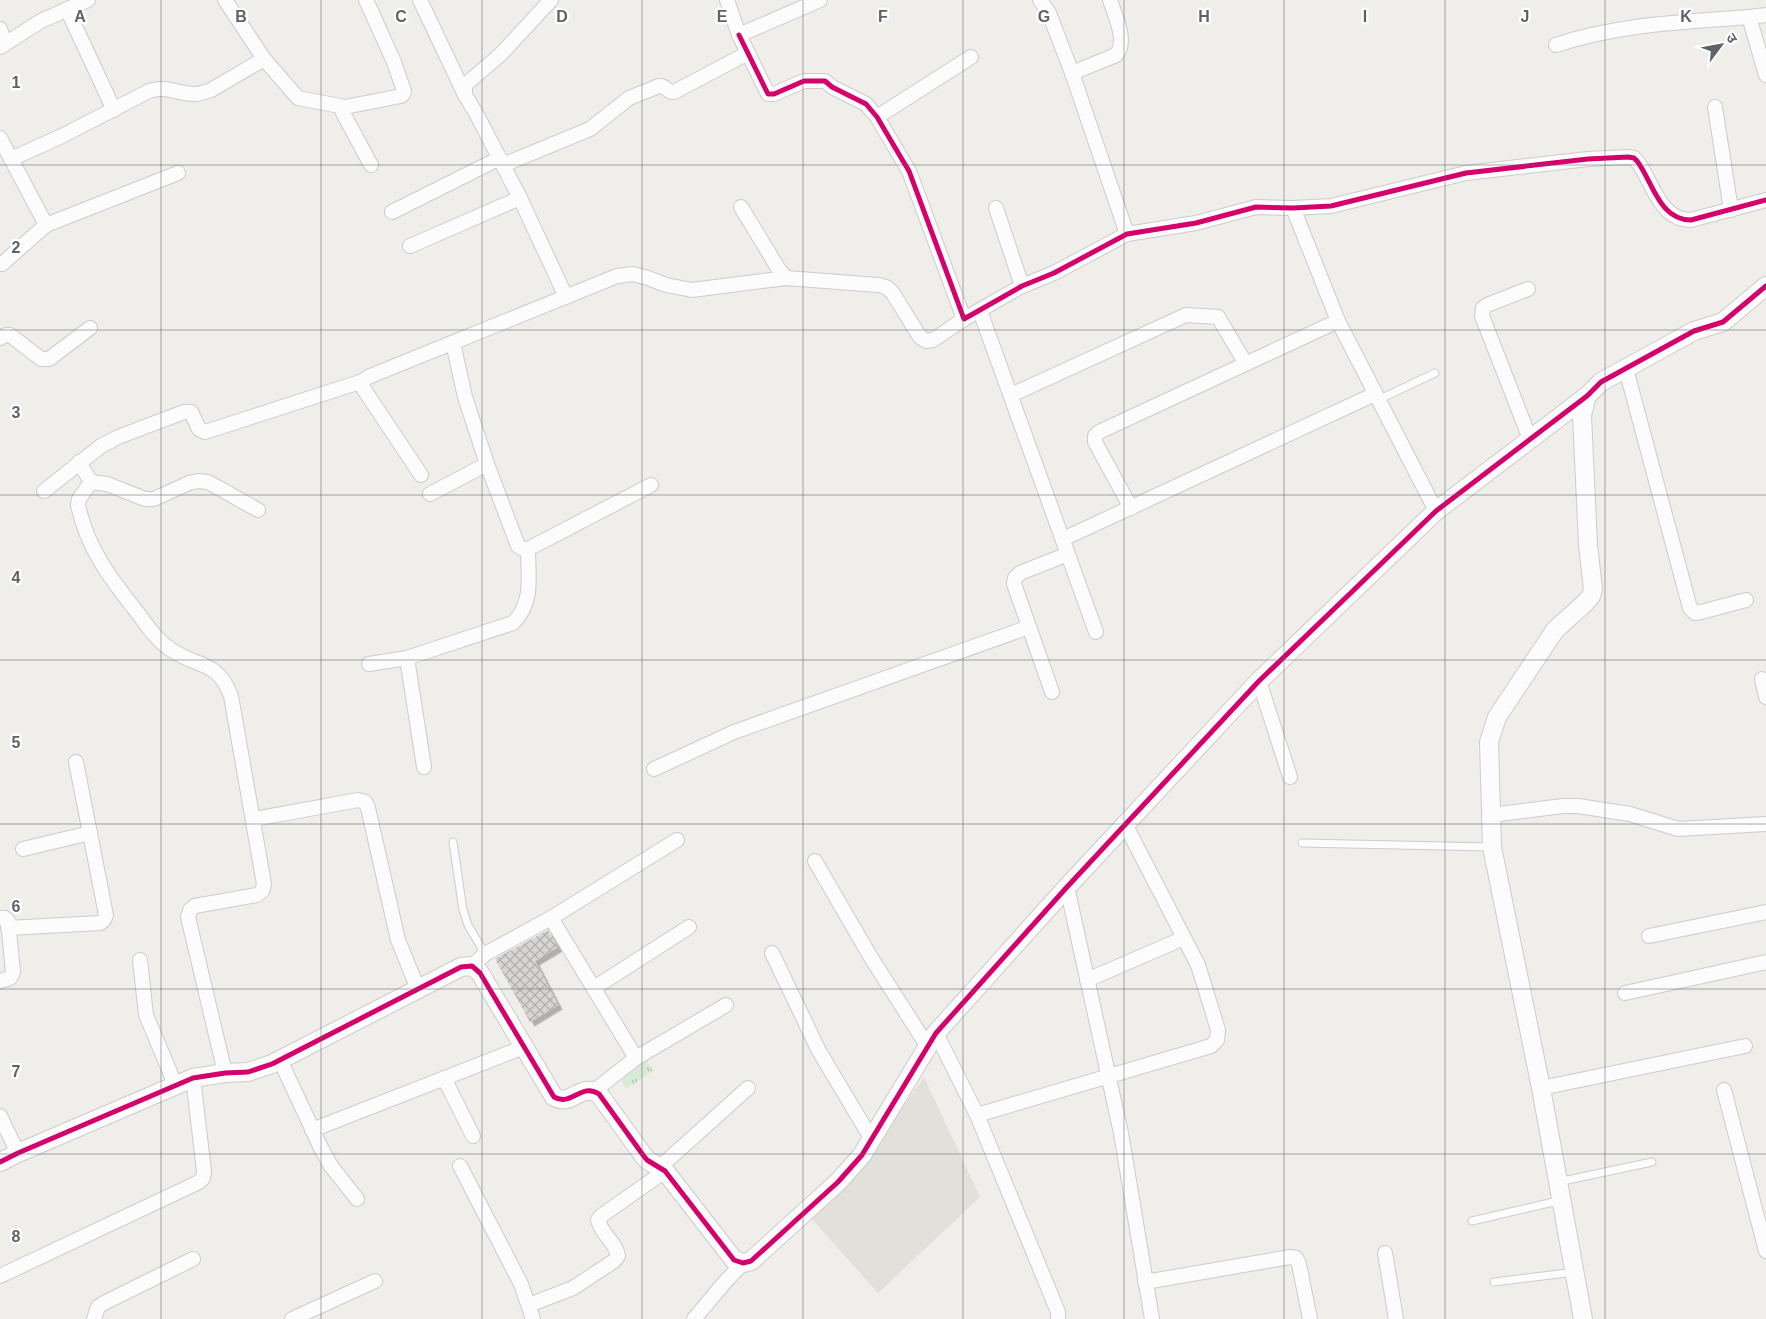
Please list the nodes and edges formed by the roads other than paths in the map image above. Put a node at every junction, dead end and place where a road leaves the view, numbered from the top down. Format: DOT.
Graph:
graph roads {
  1 [pos="88,0"];
  2 [pos="225,0"];
  3 [pos="366,0"];
  4 [pos="420,0"];
  5 [pos="551,0"];
  6 [pos="727,0"];
  7 [pos="820,0"];
  8 [pos="1040,0"];
  9 [pos="1110,0"];
  10 [pos="67,9"];
  11 [pos="1766,15"];
  12 [pos="1749,17"];
  13 [pos="0,29"];
  14 [pos="739,35"];
  15 [pos="1556,45"];
  16 [pos="2,46"];
  17 [pos="748,53"];
  18 [pos="971,58"];
  19 [pos="264,59"];
  20 [pos="1072,73"];
  21 [pos="1766,75"];
  22 [pos="465,95"];
  23 [pos="345,107"];
  24 [pos="1715,107"];
  25 [pos="114,110"];
  26 [pos="877,117"];
  27 [pos="0,138"];
  28 [pos="11,158"];
  29 [pos="501,162"];
  30 [pos="371,165"];
  31 [pos="178,173"];
  32 [pos="520,198"];
  33 [pos="1766,200"];
  34 [pos="741,207"];
  35 [pos="996,208"];
  36 [pos="1293,208"];
  37 [pos="1731,210"];
  38 [pos="392,212"];
  39 [pos="46,225"];
  40 [pos="1127,234"];
  41 [pos="410,246"];
  42 [pos="2,264"];
  43 [pos="786,278"];
  44 [pos="1022,286"];
  45 [pos="1766,286"];
  46 [pos="1528,289"];
  47 [pos="566,297"];
  48 [pos="980,311"];
  49 [pos="964,319"];
  50 [pos="1338,321"];
  51 [pos="90,328"];
  52 [pos="0,338"];
  53 [pos="453,343"];
  54 [pos="1246,364"];
  55 [pos="1626,369"];
  56 [pos="1435,373"];
  57 [pos="363,381"];
  58 [pos="1011,395"];
  59 [pos="1587,396"];
  60 [pos="1376,397"];
  61 [pos="1530,439"];
  62 [pos="79,462"];
  63 [pos="487,464"];
  64 [pos="421,475"];
  65 [pos="90,482"];
  66 [pos="652,485"];
  67 [pos="44,491"];
  68 [pos="430,494"];
  69 [pos="1131,508"];
  70 [pos="258,510"];
  71 [pos="1436,511"];
  72 [pos="1063,539"];
  73 [pos="528,549"];
  74 [pos="1068,554"];
  75 [pos="1746,600"];
  76 [pos="1029,627"];
  77 [pos="1096,632"];
  78 [pos="407,658"];
  79 [pos="369,664"];
  80 [pos="1762,679"];
  81 [pos="1260,681"];
  82 [pos="1052,692"];
  83 [pos="1766,697"];
  84 [pos="76,762"];
  85 [pos="424,767"];
  86 [pos="654,769"];
  87 [pos="1290,777"];
  88 [pos="1491,815"];
  89 [pos="254,819"];
  90 [pos="1125,824"];
  91 [pos="1766,824"];
  92 [pos="90,833"];
  93 [pos="677,840"];
  94 [pos="453,842"];
  95 [pos="1302,844"];
  96 [pos="1492,847"];
  97 [pos="23,849"];
  98 [pos="816,861"];
  99 [pos="1067,887"];
  100 [pos="1766,912"];
  101 [pos="551,918"];
  102 [pos="4,923"];
  103 [pos="689,927"];
  104 [pos="1649,936"];
  105 [pos="1184,938"];
  106 [pos="772,953"];
  107 [pos="485,954"];
  108 [pos="140,960"];
  109 [pos="1766,962"];
  110 [pos="472,966"];
  111 [pos="1087,980"];
  112 [pos="0,982"];
  113 [pos="418,988"];
  114 [pos="594,988"];
  115 [pos="1625,993"];
  116 [pos="726,1005"];
  117 [pos="932,1040"];
  118 [pos="1745,1046"];
  119 [pos="524,1047"];
  120 [pos="636,1058"];
  121 [pos="280,1060"];
  122 [pos="226,1073"];
  123 [pos="1108,1076"];
  124 [pos="193,1078"];
  125 [pos="444,1078"];
  126 [pos="175,1084"];
  127 [pos="748,1088"];
  128 [pos="1541,1088"];
  129 [pos="1724,1090"];
  130 [pos="594,1091"];
  131 [pos="977,1115"];
  132 [pos="0,1116"];
  133 [pos="312,1130"];
  134 [pos="473,1136"];
  135 [pos="872,1138"];
  136 [pos="18,1153"];
  137 [pos="0,1162"];
  138 [pos="1652,1162"];
  139 [pos="460,1166"];
  140 [pos="662,1169"];
  141 [pos="1558,1182"];
  142 [pos="357,1199"];
  143 [pos="1562,1200"];
  144 [pos="1472,1221"];
  145 [pos="1766,1250"];
  146 [pos="1385,1253"];
  147 [pos="193,1259"];
  148 [pos="743,1263"];
  149 [pos="1574,1272"];
  150 [pos="0,1276"];
  151 [pos="375,1281"];
  152 [pos="1145,1282"];
  153 [pos="1494,1282"];
  154 [pos="529,1305"];
  155 [pos="94,1319"];
  156 [pos="292,1319"];
  157 [pos="533,1319"];
  158 [pos="694,1319"];
  159 [pos="1058,1319"];
  160 [pos="1152,1319"];
  161 [pos="1310,1319"];
  162 [pos="1396,1319"];
  163 [pos="1583,1319"];
  1 -- 10 [label="street"];
  2 -- 19 [label="street"];
  3 -- 23 [label="street"];
  4 -- 22 [label="street"];
  5 -- 22 [label="street"];
  6 -- 14 [label="street"];
  7 -- 14 [label="street"];
  8 -- 20 [label="street"];
  9 -- 20 [label="street"];
  10 -- 16 [label="street"];
  10 -- 25 [label="street"];
  11 -- 12 [label="street"];
  12 -- 15 [label="street"];
  12 -- 21 [label="street"];
  13 -- 16 [label="street"];
  14 -- 17 [label="street"];
  17 -- 26 [label="street"];
  17 -- 29 [label="street"];
  18 -- 26 [label="street"];
  19 -- 23 [label="street"];
  19 -- 25 [label="street"];
  20 -- 40 [label="street"];
  22 -- 29 [label="street"];
  23 -- 30 [label="street"];
  24 -- 37 [label="street"];
  25 -- 28 [label="street"];
  26 -- 49 [label="street"];
  27 -- 28 [label="street"];
  28 -- 39 [label="street"];
  29 -- 32 [label="street"];
  29 -- 38 [label="street"];
  31 -- 39 [label="street"];
  32 -- 41 [label="street"];
  32 -- 47 [label="street"];
  33 -- 37 [label="street"];
  34 -- 43 [label="street"];
  35 -- 44 [label="street"];
  36 -- 37 [label="street"];
  36 -- 40 [label="street"];
  36 -- 50 [label="street"];
  39 -- 42 [label="street"];
  40 -- 44 [label="street"];
  43 -- 47 [label="street"];
  43 -- 49 [label="street"];
  44 -- 48 [label="street"];
  45 -- 55 [label="street"];
  46 -- 61 [label="street"];
  47 -- 53 [label="street"];
  48 -- 49 [label="street"];
  48 -- 58 [label="street"];
  50 -- 54 [label="street"];
  50 -- 60 [label="street"];
  51 -- 52 [label="street"];
  53 -- 57 [label="street"];
  53 -- 63 [label="street"];
  54 -- 58 [label="street"];
  54 -- 69 [label="street"];
  55 -- 59 [label="street"];
  55 -- 75 [label="street"];
  56 -- 60 [label="lane"];
  57 -- 62 [label="street"];
  57 -- 64 [label="street"];
  58 -- 72 [label="street"];
  59 -- 61 [label="street"];
  59 -- 88 [label="street"];
  60 -- 69 [label="street"];
  60 -- 71 [label="street"];
  61 -- 71 [label="street"];
  62 -- 65 [label="street"];
  62 -- 67 [label="street"];
  63 -- 68 [label="street"];
  63 -- 73 [label="street"];
  65 -- 70 [label="street"];
  65 -- 89 [label="street"];
  66 -- 73 [label="street"];
  69 -- 72 [label="street"];
  71 -- 81 [label="street"];
  72 -- 74 [label="street"];
  73 -- 78 [label="street"];
  74 -- 76 [label="street"];
  74 -- 77 [label="street"];
  76 -- 82 [label="street"];
  76 -- 86 [label="street"];
  78 -- 79 [label="street"];
  78 -- 85 [label="street"];
  80 -- 83 [label="street"];
  81 -- 87 [label="street"];
  81 -- 90 [label="street"];
  84 -- 92 [label="street"];
  88 -- 91 [label="street"];
  88 -- 96 [label="street"];
  89 -- 113 [label="street"];
  89 -- 122 [label="street"];
  90 -- 99 [label="street"];
  90 -- 105 [label="street"];
  92 -- 97 [label="street"];
  92 -- 102 [label="street"];
  93 -- 101 [label="street"];
  94 -- 107 [label="lane"];
  95 -- 96 [label="lane"];
  96 -- 128 [label="street"];
  98 -- 117 [label="street"];
  99 -- 111 [label="street"];
  99 -- 117 [label="street"];
  100 -- 104 [label="street"];
  101 -- 107 [label="street"];
  101 -- 114 [label="street"];
  102 -- 112 [label="street"];
  103 -- 114 [label="street"];
  105 -- 111 [label="street"];
  105 -- 123 [label="street"];
  106 -- 135 [label="street"];
  107 -- 110 [label="street"];
  108 -- 126 [label="street"];
  109 -- 115 [label="street"];
  110 -- 113 [label="street"];
  110 -- 119 [label="street"];
  111 -- 123 [label="street"];
  113 -- 121 [label="street"];
  114 -- 120 [label="street"];
  116 -- 120 [label="street"];
  117 -- 131 [label="street"];
  117 -- 135 [label="street"];
  118 -- 128 [label="street"];
  119 -- 125 [label="street"];
  119 -- 130 [label="street"];
  120 -- 130 [label="street"];
  121 -- 122 [label="street"];
  121 -- 133 [label="street"];
  122 -- 124 [label="street"];
  123 -- 131 [label="street"];
  123 -- 152 [label="street"];
  124 -- 126 [label="street"];
  124 -- 150 [label="street"];
  125 -- 133 [label="street"];
  125 -- 134 [label="street"];
  126 -- 136 [label="street"];
  127 -- 140 [label="street"];
  128 -- 141 [label="street"];
  129 -- 145 [label="street"];
  130 -- 140 [label="street"];
  131 -- 159 [label="street"];
  132 -- 136 [label="street"];
  133 -- 142 [label="street"];
  135 -- 148 [label="street"];
  136 -- 137 [label="street"];
  138 -- 141 [label="lane"];
  139 -- 154 [label="street"];
  140 -- 148 [label="street"];
  140 -- 154 [label="street"];
  141 -- 143 [label="street"];
  143 -- 144 [label="lane"];
  143 -- 149 [label="street"];
  146 -- 162 [label="street"];
  147 -- 155 [label="street"];
  148 -- 158 [label="street"];
  149 -- 153 [label="lane"];
  149 -- 163 [label="street"];
  151 -- 156 [label="street"];
  152 -- 160 [label="street"];
  152 -- 161 [label="street"];
  154 -- 157 [label="street"];
}
